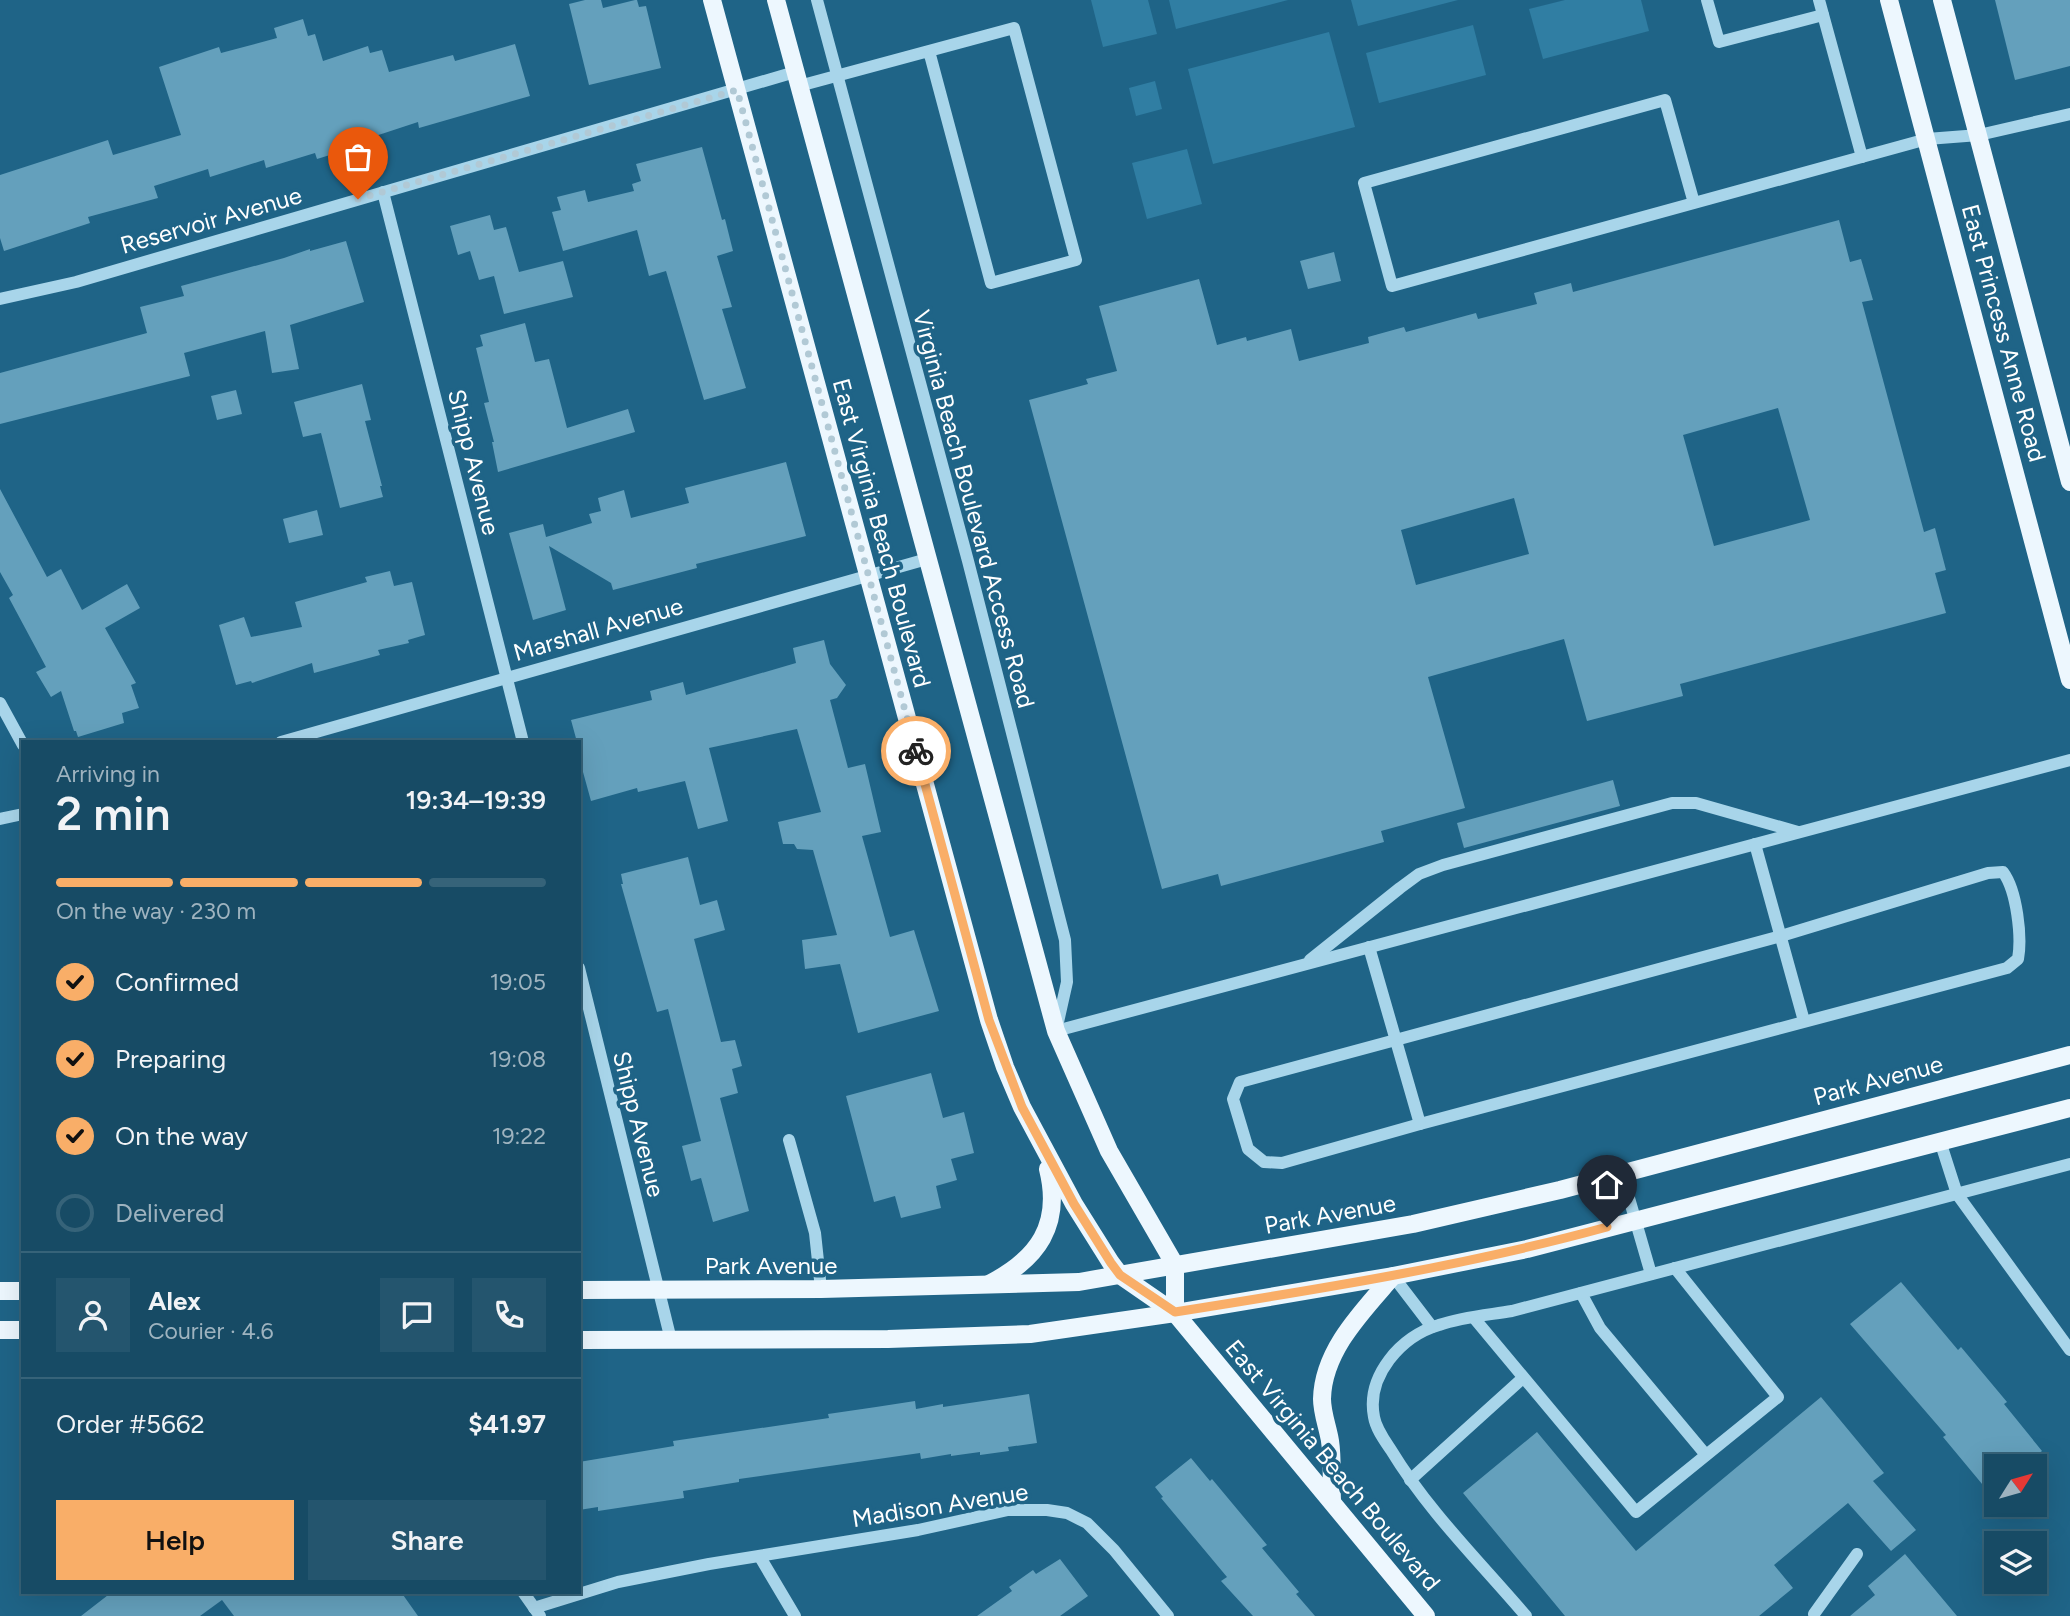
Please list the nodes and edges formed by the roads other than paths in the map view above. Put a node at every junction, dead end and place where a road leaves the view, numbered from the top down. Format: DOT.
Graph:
graph roads {
  1 [pos="712,0"];
  2 [pos="776,0"];
  3 [pos="817,0"];
  4 [pos="1707,0"];
  5 [pos="1819,0"];
  6 [pos="1889,0"];
  7 [pos="1942,0"];
  8 [pos="1823,15"];
  9 [pos="929,51"];
  10 [pos="837,76"];
  11 [pos="797,79"];
  12 [pos="737,90"];
  13 [pos="2070,114"];
  14 [pos="1979,135"];
  15 [pos="1927,139"];
  16 [pos="1861,157"];
  17 [pos="383,192"];
  18 [pos="1694,203"];
  19 [pos="0,299"];
  20 [pos="2066,449"];
  21 [pos="2070,482"];
  22 [pos="927,559"];
  23 [pos="868,576"];
  24 [pos="507,676"];
  25 [pos="2070,680"];
  26 [pos="0,703"];
  27 [pos="288,740"];
  28 [pos="523,740"];
  29 [pos="21,741"];
  30 [pos="2070,760"];
  31 [pos="21,814"];
  32 [pos="0,818"];
  33 [pos="1798,832"];
  34 [pos="1755,844"];
  35 [pos="1781,936"];
  36 [pos="1369,947"];
  37 [pos="1306,964"];
  38 [pos="581,976"];
  39 [pos="1804,1021"];
  40 [pos="1056,1031"];
  41 [pos="1396,1039"];
  42 [pos="2070,1055"];
  43 [pos="2070,1108"];
  44 [pos="1420,1124"];
  45 [pos="789,1140"];
  46 [pos="1940,1141"];
  47 [pos="1041,1142"];
  48 [pos="2070,1164"];
  49 [pos="1622,1174"];
  50 [pos="1957,1194"];
  51 [pos="1634,1220"];
  52 [pos="1175,1265"];
  53 [pos="1675,1268"];
  54 [pos="1651,1274"];
  55 [pos="1120,1275"];
  56 [pos="1393,1276"];
  57 [pos="984,1287"];
  58 [pos="821,1289"];
  59 [pos="581,1290"];
  60 [pos="659,1290"];
  61 [pos="21,1291"];
  62 [pos="0,1292"];
  63 [pos="1581,1293"];
  64 [pos="1175,1312"];
  65 [pos="1474,1318"];
  66 [pos="1432,1327"];
  67 [pos="0,1330"];
  68 [pos="21,1330"];
  69 [pos="581,1340"];
  70 [pos="671,1340"];
  71 [pos="2070,1350"];
  72 [pos="1524,1378"];
  73 [pos="1706,1455"];
  74 [pos="1409,1480"];
  75 [pos="1332,1500"];
  76 [pos="1857,1554"];
  77 [pos="760,1557"];
  78 [pos="524,1594"];
  79 [pos="537,1612"];
  80 [pos="1813,1615"];
  81 [pos="795,1616"];
  82 [pos="1168,1616"];
  83 [pos="1426,1616"];
  84 [pos="1526,1616"];
  1 -- 12 [label="main road, East Virginia Beach Boulevard"];
  2 -- 11 [label="main road, East Virginia Beach Boulevard"];
  3 -- 10 [label="street, Virginia Beach Boulevard Access Road"];
  4 -- 8 [label="street"];
  5 -- 8 [label="street"];
  6 -- 15 [label="main road, East Princess Anne Road"];
  7 -- 14 [label="main road, East Princess Anne Road"];
  8 -- 16 [label="street"];
  9 -- 9 [label="street, Reservoir Avenue"];
  9 -- 10 [label="street, Reservoir Avenue"];
  10 -- 11 [label="street, Reservoir Avenue"];
  10 -- 40 [label="street, Virginia Beach Boulevard Access Road"];
  11 -- 12 [label="street, Reservoir Avenue"];
  11 -- 22 [label="main road, East Virginia Beach Boulevard"];
  12 -- 17 [label="street, Reservoir Avenue"];
  12 -- 23 [label="main road, East Virginia Beach Boulevard"];
  13 -- 14 [label="street"];
  14 -- 15 [label="street"];
  14 -- 20 [label="main road, East Princess Anne Road"];
  15 -- 16 [label="street"];
  15 -- 25 [label="main road, East Princess Anne Road"];
  16 -- 18 [label="street"];
  17 -- 19 [label="street, Reservoir Avenue"];
  17 -- 24 [label="street, Shipp Avenue"];
  18 -- 18 [label="street"];
  20 -- 21 [label="main road, East Princess Anne Road"];
  22 -- 23 [label="street, Marshall Avenue"];
  22 -- 40 [label="main road, East Virginia Beach Boulevard"];
  23 -- 24 [label="street, Marshall Avenue"];
  23 -- 47 [label="main road, East Virginia Beach Boulevard"];
  24 -- 27 [label="street, Marshall Avenue"];
  24 -- 28 [label="street, Shipp Avenue"];
  26 -- 29 [label="street"];
  30 -- 33 [label="street"];
  31 -- 32 [label="street"];
  33 -- 34 [label="street"];
  33 -- 37 [label="street"];
  34 -- 35 [label="street"];
  34 -- 36 [label="street"];
  35 -- 39 [label="street"];
  35 -- 39 [label="street"];
  35 -- 41 [label="street"];
  36 -- 37 [label="street"];
  36 -- 41 [label="street"];
  37 -- 40 [label="street"];
  38 -- 60 [label="street, Shipp Avenue"];
  39 -- 44 [label="street"];
  40 -- 52 [label="main road, East Virginia Beach Boulevard"];
  41 -- 44 [label="street"];
  41 -- 44 [label="street"];
  42 -- 49 [label="main road, Park Avenue"];
  43 -- 46 [label="main road"];
  45 -- 58 [label="street"];
  46 -- 50 [label="street"];
  46 -- 51 [label="main road"];
  47 -- 55 [label="main road, East Virginia Beach Boulevard"];
  47 -- 57 [label="main road"];
  48 -- 50 [label="street"];
  49 -- 51 [label="street"];
  49 -- 52 [label="main road, Park Avenue"];
  50 -- 53 [label="street"];
  50 -- 71 [label="street"];
  51 -- 54 [label="street"];
  51 -- 56 [label="main road"];
  52 -- 55 [label="main road, Park Avenue"];
  52 -- 64 [label="main road"];
  53 -- 54 [label="street"];
  53 -- 73 [label="street"];
  54 -- 63 [label="street"];
  55 -- 57 [label="main road, Park Avenue"];
  55 -- 64 [label="main road, East Virginia Beach Boulevard"];
  56 -- 64 [label="main road"];
  56 -- 66 [label="street"];
  56 -- 75 [label="main road"];
  57 -- 58 [label="main road, Park Avenue"];
  58 -- 60 [label="main road, Park Avenue"];
  59 -- 60 [label="main road, Park Avenue"];
  60 -- 70 [label="street, Shipp Avenue"];
  61 -- 62 [label="main road"];
  63 -- 65 [label="street"];
  63 -- 73 [label="street"];
  64 -- 70 [label="main road"];
  64 -- 75 [label="main road, East Virginia Beach Boulevard"];
  65 -- 66 [label="street"];
  65 -- 72 [label="street"];
  66 -- 74 [label="street"];
  67 -- 68 [label="main road"];
  69 -- 70 [label="main road"];
  72 -- 73 [label="street"];
  72 -- 74 [label="street"];
  74 -- 84 [label="street"];
  75 -- 83 [label="main road, East Virginia Beach Boulevard"];
  76 -- 80 [label="street"];
  77 -- 79 [label="street, Madison Avenue"];
  77 -- 81 [label="street"];
  77 -- 82 [label="street, Madison Avenue"];
  78 -- 79 [label="street"];
}
